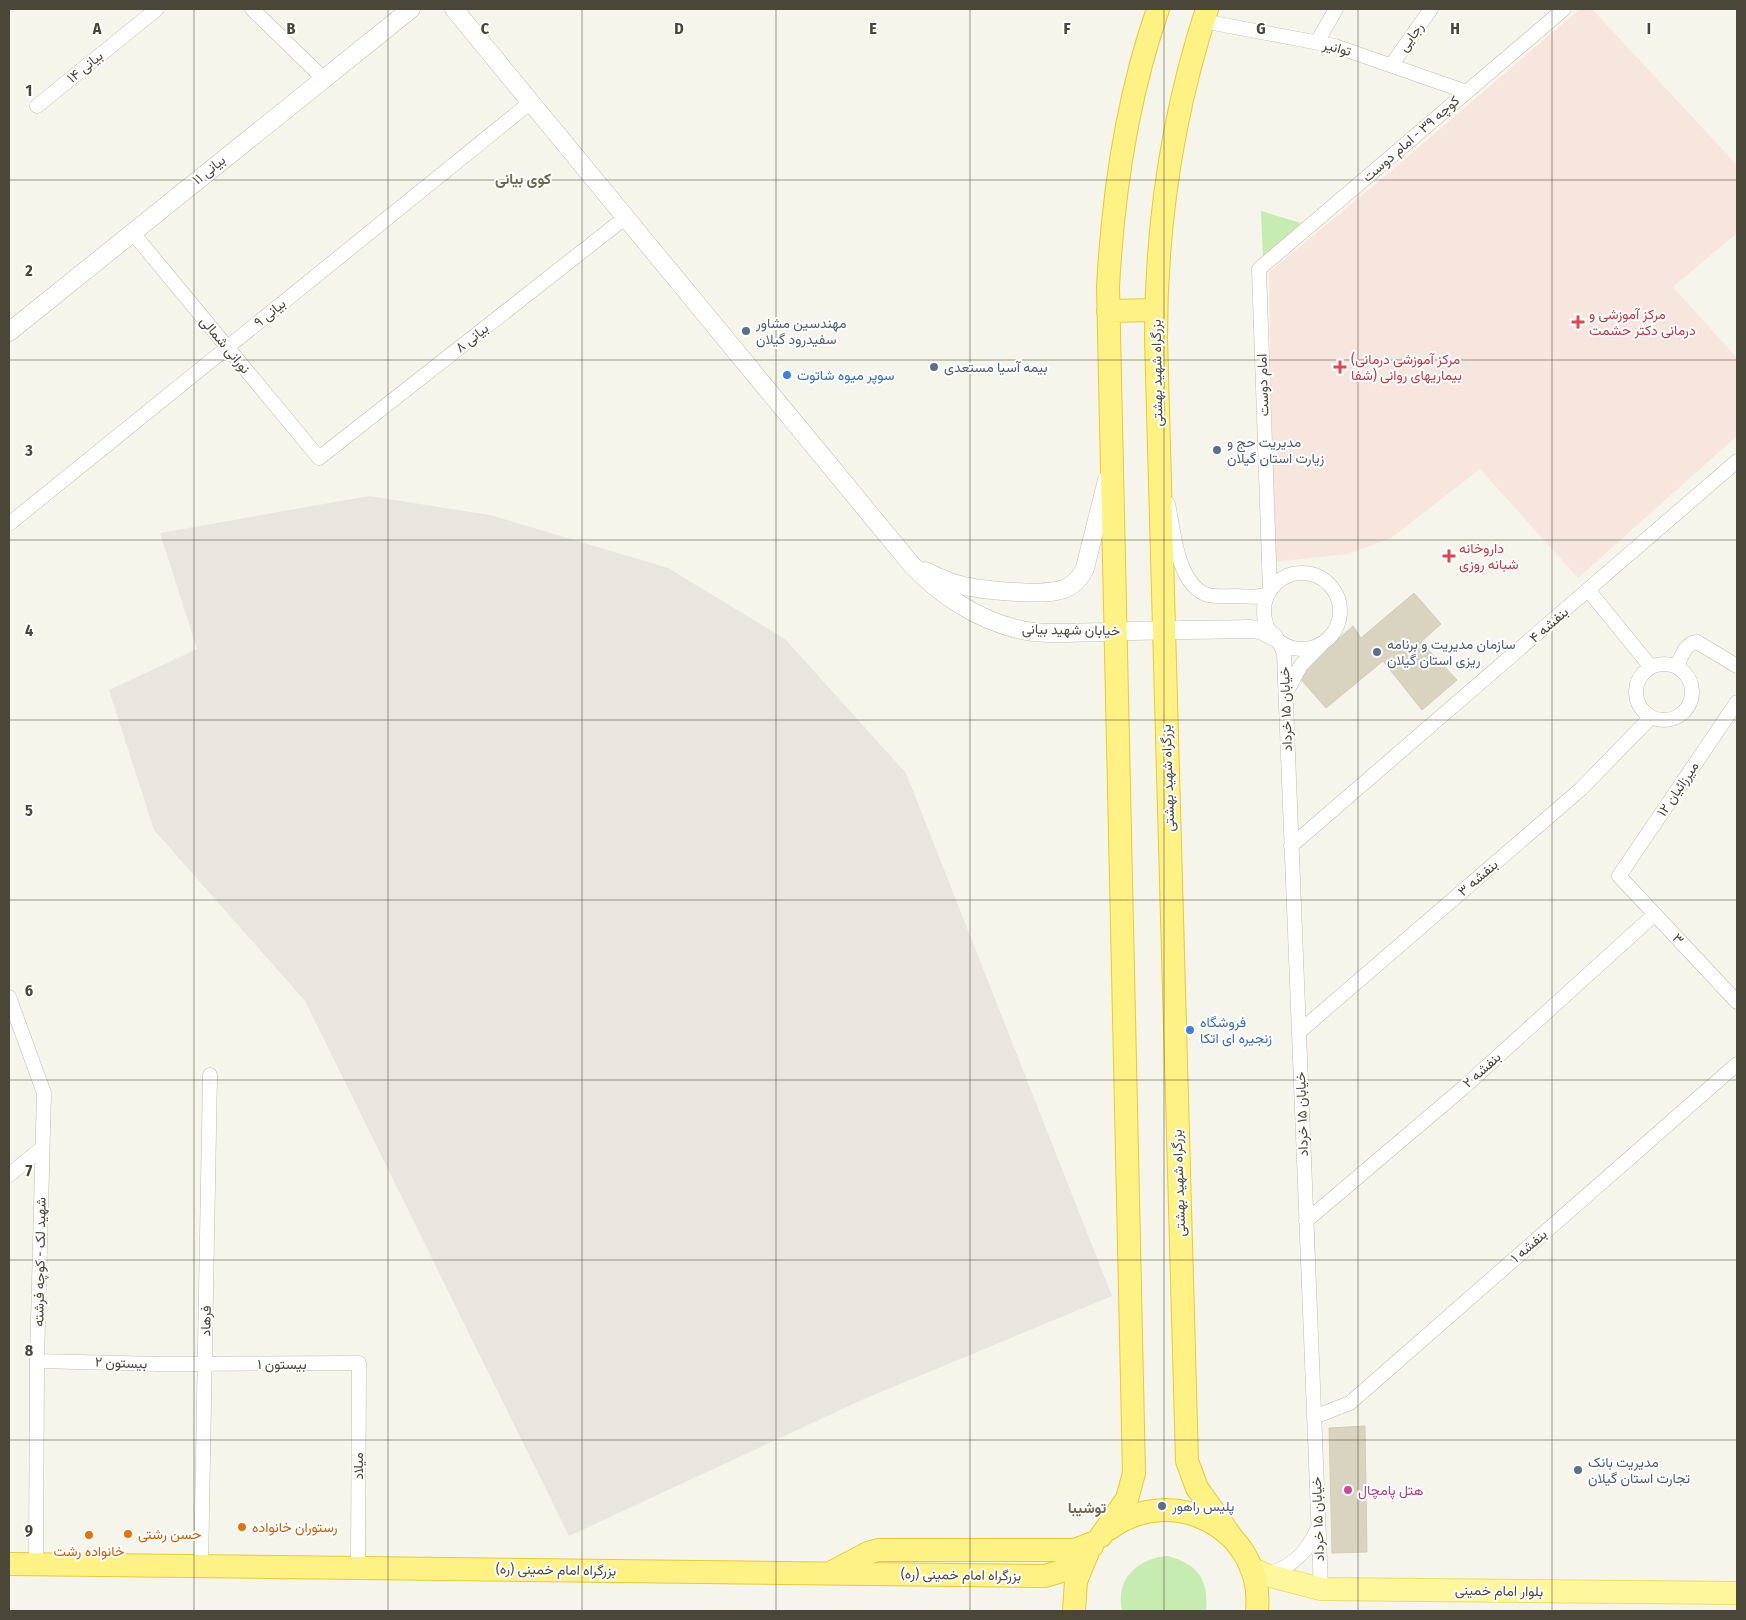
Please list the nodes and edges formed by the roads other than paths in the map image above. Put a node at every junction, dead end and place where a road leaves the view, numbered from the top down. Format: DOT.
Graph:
graph roads {
  1 [pos="156,9"];
  2 [pos="252,9"];
  3 [pos="411,9"];
  4 [pos="454,9"];
  5 [pos="1158,9"];
  6 [pos="1336,9"];
  7 [pos="1431,9"];
  8 [pos="1564,9"];
  9 [pos="1205,15"];
  10 [pos="1317,42"];
  11 [pos="1392,64"];
  12 [pos="324,79"];
  13 [pos="1467,92"];
  14 [pos="531,102"];
  15 [pos="37,106"];
  16 [pos="626,217"];
  17 [pos="132,232"];
  18 [pos="1259,269"];
  19 [pos="1156,310"];
  20 [pos="1108,311"];
  21 [pos="9,332"];
  22 [pos="227,348"];
  23 [pos="319,458"];
  24 [pos="1737,461"];
  25 [pos="1159,462"];
  26 [pos="1110,464"];
  27 [pos="9,524"];
  28 [pos="911,564"];
  29 [pos="1589,591"];
  30 [pos="1270,592"];
  31 [pos="1164,630"];
  32 [pos="1115,631"];
  33 [pos="1276,638"];
  34 [pos="1327,640"];
  35 [pos="1737,666"];
  36 [pos="1651,667"];
  37 [pos="1677,667"];
  38 [pos="1286,696"];
  39 [pos="1737,702"];
  40 [pos="1651,717"];
  41 [pos="1291,846"];
  42 [pos="1619,876"];
  43 [pos="1655,914"];
  44 [pos="9,1001"];
  45 [pos="1737,1002"];
  46 [pos="1299,1032"];
  47 [pos="1737,1064"];
  48 [pos="210,1075"];
  49 [pos="42,1148"];
  50 [pos="9,1175"];
  51 [pos="1306,1221"];
  52 [pos="37,1361"];
  53 [pos="359,1363"];
  54 [pos="205,1364"];
  55 [pos="1314,1416"];
  56 [pos="1318,1527"];
  57 [pos="1233,1539"];
  58 [pos="1097,1541"];
  59 [pos="9,1564"];
  60 [pos="36,1564"];
  61 [pos="201,1566"];
  62 [pos="358,1568"];
  63 [pos="1257,1571"];
  64 [pos="1321,1589"];
  65 [pos="1737,1593"];
  66 [pos="1074,1611"];
  67 [pos="1257,1611"];
  1 -- 15 [label="street, بیانی ۱۴"];
  2 -- 12 [label="street"];
  3 -- 12 [label="street, بیانی ۱۱"];
  4 -- 14 [label="street, خیابان شهید بیانی"];
  5 -- 20 [label="highway"];
  6 -- 10 [label="street"];
  7 -- 11 [label="street, رجایی"];
  8 -- 13 [label="street, کوچه ۳۹ - امام دوست"];
  9 -- 10 [label="street, توانیر"];
  9 -- 19 [label="highway, بزرگراه شهید بهشتی"];
  10 -- 11 [label="street, توانیر"];
  11 -- 13 [label="street, توانیر"];
  12 -- 17 [label="street, بیانی ۱۱"];
  13 -- 18 [label="street, کوچه ۳۹ - امام دوست"];
  14 -- 16 [label="street, خیابان شهید بیانی"];
  14 -- 22 [label="street, بیانی ۹"];
  16 -- 23 [label="street, بیانی ۸"];
  16 -- 28 [label="street, خیابان شهید بیانی"];
  17 -- 21 [label="street, بیانی ۱۱"];
  17 -- 22 [label="street, نورانی شمالی"];
  18 -- 30 [label="street, امام دوست"];
  19 -- 20 [label="highway"];
  19 -- 25 [label="highway, بزرگراه شهید بهشتی"];
  20 -- 26 [label="highway"];
  22 -- 23 [label="street, نورانی شمالی"];
  22 -- 27 [label="street, بیانی ۹"];
  24 -- 29 [label="street, بنفشه ۴"];
  25 -- 30 [label="street"];
  25 -- 31 [label="highway, بزرگراه شهید بهشتی"];
  26 -- 28 [label="street"];
  26 -- 32 [label="highway"];
  28 -- 32 [label="street, خیابان شهید بیانی"];
  29 -- 36 [label="street"];
  29 -- 41 [label="street, بنفشه ۴"];
  30 -- 33 [label="street"];
  30 -- 34 [label="street"];
  31 -- 32 [label="street, خیابان شهید بیانی"];
  31 -- 33 [label="street, خیابان شهید بیانی"];
  31 -- 57 [label="highway, بزرگراه شهید بهشتی"];
  32 -- 58 [label="highway"];
  33 -- 34 [label="street"];
  33 -- 38 [label="street, خیابان ۱۵ خرداد"];
  34 -- 38 [label="street"];
  35 -- 37 [label="street"];
  36 -- 37 [label="street"];
  36 -- 40 [label="street"];
  37 -- 40 [label="street"];
  38 -- 41 [label="street, خیابان ۱۵ خرداد"];
  39 -- 42 [label="street, میرزائیان ۱۲"];
  40 -- 46 [label="street, بنفشه ۳"];
  41 -- 46 [label="street, خیابان ۱۵ خرداد"];
  42 -- 43 [label="street, ۳"];
  43 -- 45 [label="street, ۳"];
  43 -- 51 [label="street, بنفشه ۲"];
  44 -- 49 [label="street, شهید لک - کوچه فرشته"];
  46 -- 51 [label="street, خیابان ۱۵ خرداد"];
  47 -- 55 [label="street, بنفشه ۱"];
  48 -- 54 [label="street, فرهاد"];
  49 -- 50 [label="street"];
  49 -- 52 [label="street, شهید لک - کوچه فرشته"];
  51 -- 55 [label="street, خیابان ۱۵ خرداد"];
  52 -- 54 [label="street, بیستون ۲"];
  52 -- 60 [label="street, شهید لک - کوچه فرشته"];
  53 -- 54 [label="street, بیستون ۱"];
  53 -- 62 [label="street, میلاد"];
  54 -- 61 [label="street, فرهاد"];
  55 -- 56 [label="street, خیابان ۱۵ خرداد"];
  56 -- 63 [label="street"];
  56 -- 64 [label="street, خیابان ۱۵ خرداد"];
  57 -- 58 [label="highway"];
  57 -- 63 [label="highway, بزرگراه شهید بهشتی"];
  58 -- 62 [label="highway, بزرگراه امام خمینی (ره)"];
  58 -- 66 [label="highway"];
  59 -- 60 [label="highway, بزرگراه امام خمینی (ره)"];
  60 -- 61 [label="highway, بزرگراه امام خمینی (ره)"];
  61 -- 62 [label="highway, بزرگراه امام خمینی (ره)"];
  63 -- 64 [label="main road, بلوار امام خمینی"];
  63 -- 67 [label="highway, بزرگراه شهید بهشتی"];
  64 -- 65 [label="main road, بلوار امام خمینی"];
}
